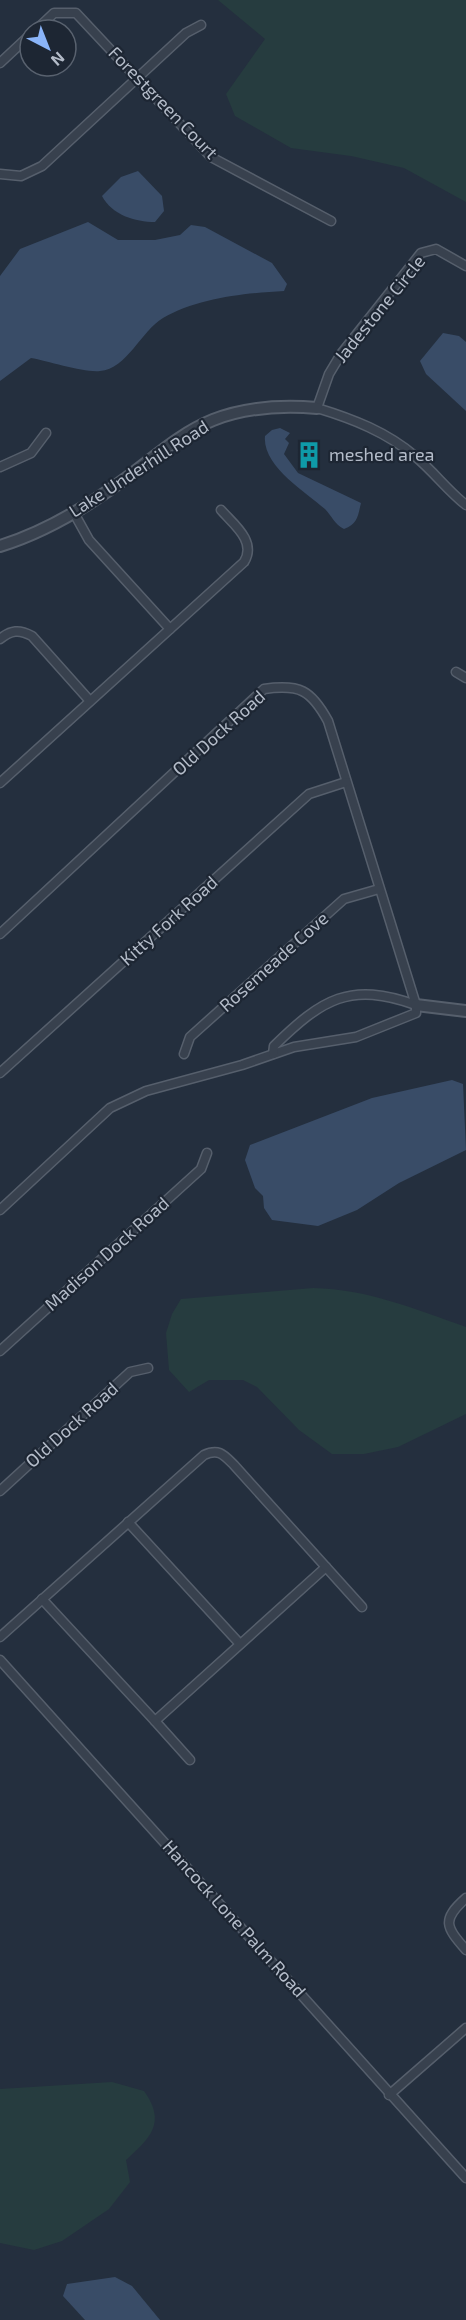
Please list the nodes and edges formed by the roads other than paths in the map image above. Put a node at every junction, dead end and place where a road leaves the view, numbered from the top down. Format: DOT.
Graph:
graph roads {
  1 [pos="49,18"];
  2 [pos="201,25"];
  3 [pos="18,46"];
  4 [pos="0,63"];
  5 [pos="137,78"];
  6 [pos="0,174"];
  7 [pos="331,221"];
  8 [pos="466,266"];
  9 [pos="317,408"];
  10 [pos="46,433"];
  11 [pos="0,467"];
  12 [pos="466,506"];
  13 [pos="220,510"];
  14 [pos="74,513"];
  15 [pos="0,546"];
  16 [pos="170,629"];
  17 [pos="0,639"];
  18 [pos="456,672"];
  19 [pos="466,678"];
  20 [pos="90,701"];
  21 [pos="346,782"];
  22 [pos="0,783"];
  23 [pos="379,889"];
  24 [pos="0,934"];
  25 [pos="417,1005"];
  26 [pos="466,1011"];
  27 [pos="184,1054"];
  28 [pos="273,1054"];
  29 [pos="0,1073"];
  30 [pos="207,1152"];
  31 [pos="0,1210"];
  32 [pos="0,1351"];
  33 [pos="148,1368"];
  34 [pos="0,1491"];
  35 [pos="128,1522"];
  36 [pos="326,1567"];
  37 [pos="42,1599"];
  38 [pos="362,1607"];
  39 [pos="0,1637"];
  40 [pos="240,1644"];
  41 [pos="0,1660"];
  42 [pos="155,1721"];
  43 [pos="190,1760"];
  44 [pos="466,1898"];
  45 [pos="466,1950"];
  46 [pos="466,2028"];
  47 [pos="389,2095"];
  48 [pos="466,2178"];
  1 -- 5 [label="street, Forestgreen Court"];
  2 -- 5 [label="street"];
  3 -- 4 [label="street"];
  5 -- 6 [label="street"];
  5 -- 7 [label="street, Forestgreen Court"];
  8 -- 9 [label="street, Jadestone Circle"];
  9 -- 12 [label="street, Lake Underhill Road"];
  9 -- 14 [label="street, Lake Underhill Road"];
  10 -- 11 [label="street"];
  13 -- 16 [label="street"];
  14 -- 15 [label="street, Lake Underhill Road"];
  14 -- 16 [label="street"];
  16 -- 20 [label="street"];
  17 -- 20 [label="street"];
  18 -- 19 [label="street"];
  20 -- 22 [label="street"];
  21 -- 23 [label="street, Old Dock Road"];
  21 -- 24 [label="street, Old Dock Road"];
  21 -- 29 [label="street, Kitty Fork Road"];
  23 -- 25 [label="street, Old Dock Road"];
  23 -- 27 [label="street, Rosemeade Cove"];
  25 -- 26 [label="street"];
  25 -- 28 [label="street"];
  25 -- 28 [label="street"];
  28 -- 31 [label="street"];
  30 -- 32 [label="street, Madison Dock Road"];
  33 -- 34 [label="street, Old Dock Road"];
  35 -- 36 [label="street"];
  35 -- 37 [label="street"];
  35 -- 40 [label="street"];
  36 -- 38 [label="street"];
  36 -- 40 [label="street"];
  37 -- 39 [label="street"];
  37 -- 42 [label="street"];
  40 -- 42 [label="street"];
  41 -- 47 [label="street, Hancock Lone Palm Road"];
  42 -- 43 [label="street"];
  44 -- 45 [label="street"];
  46 -- 47 [label="street"];
  47 -- 48 [label="street, Hancock Lone Palm Road"];
}
